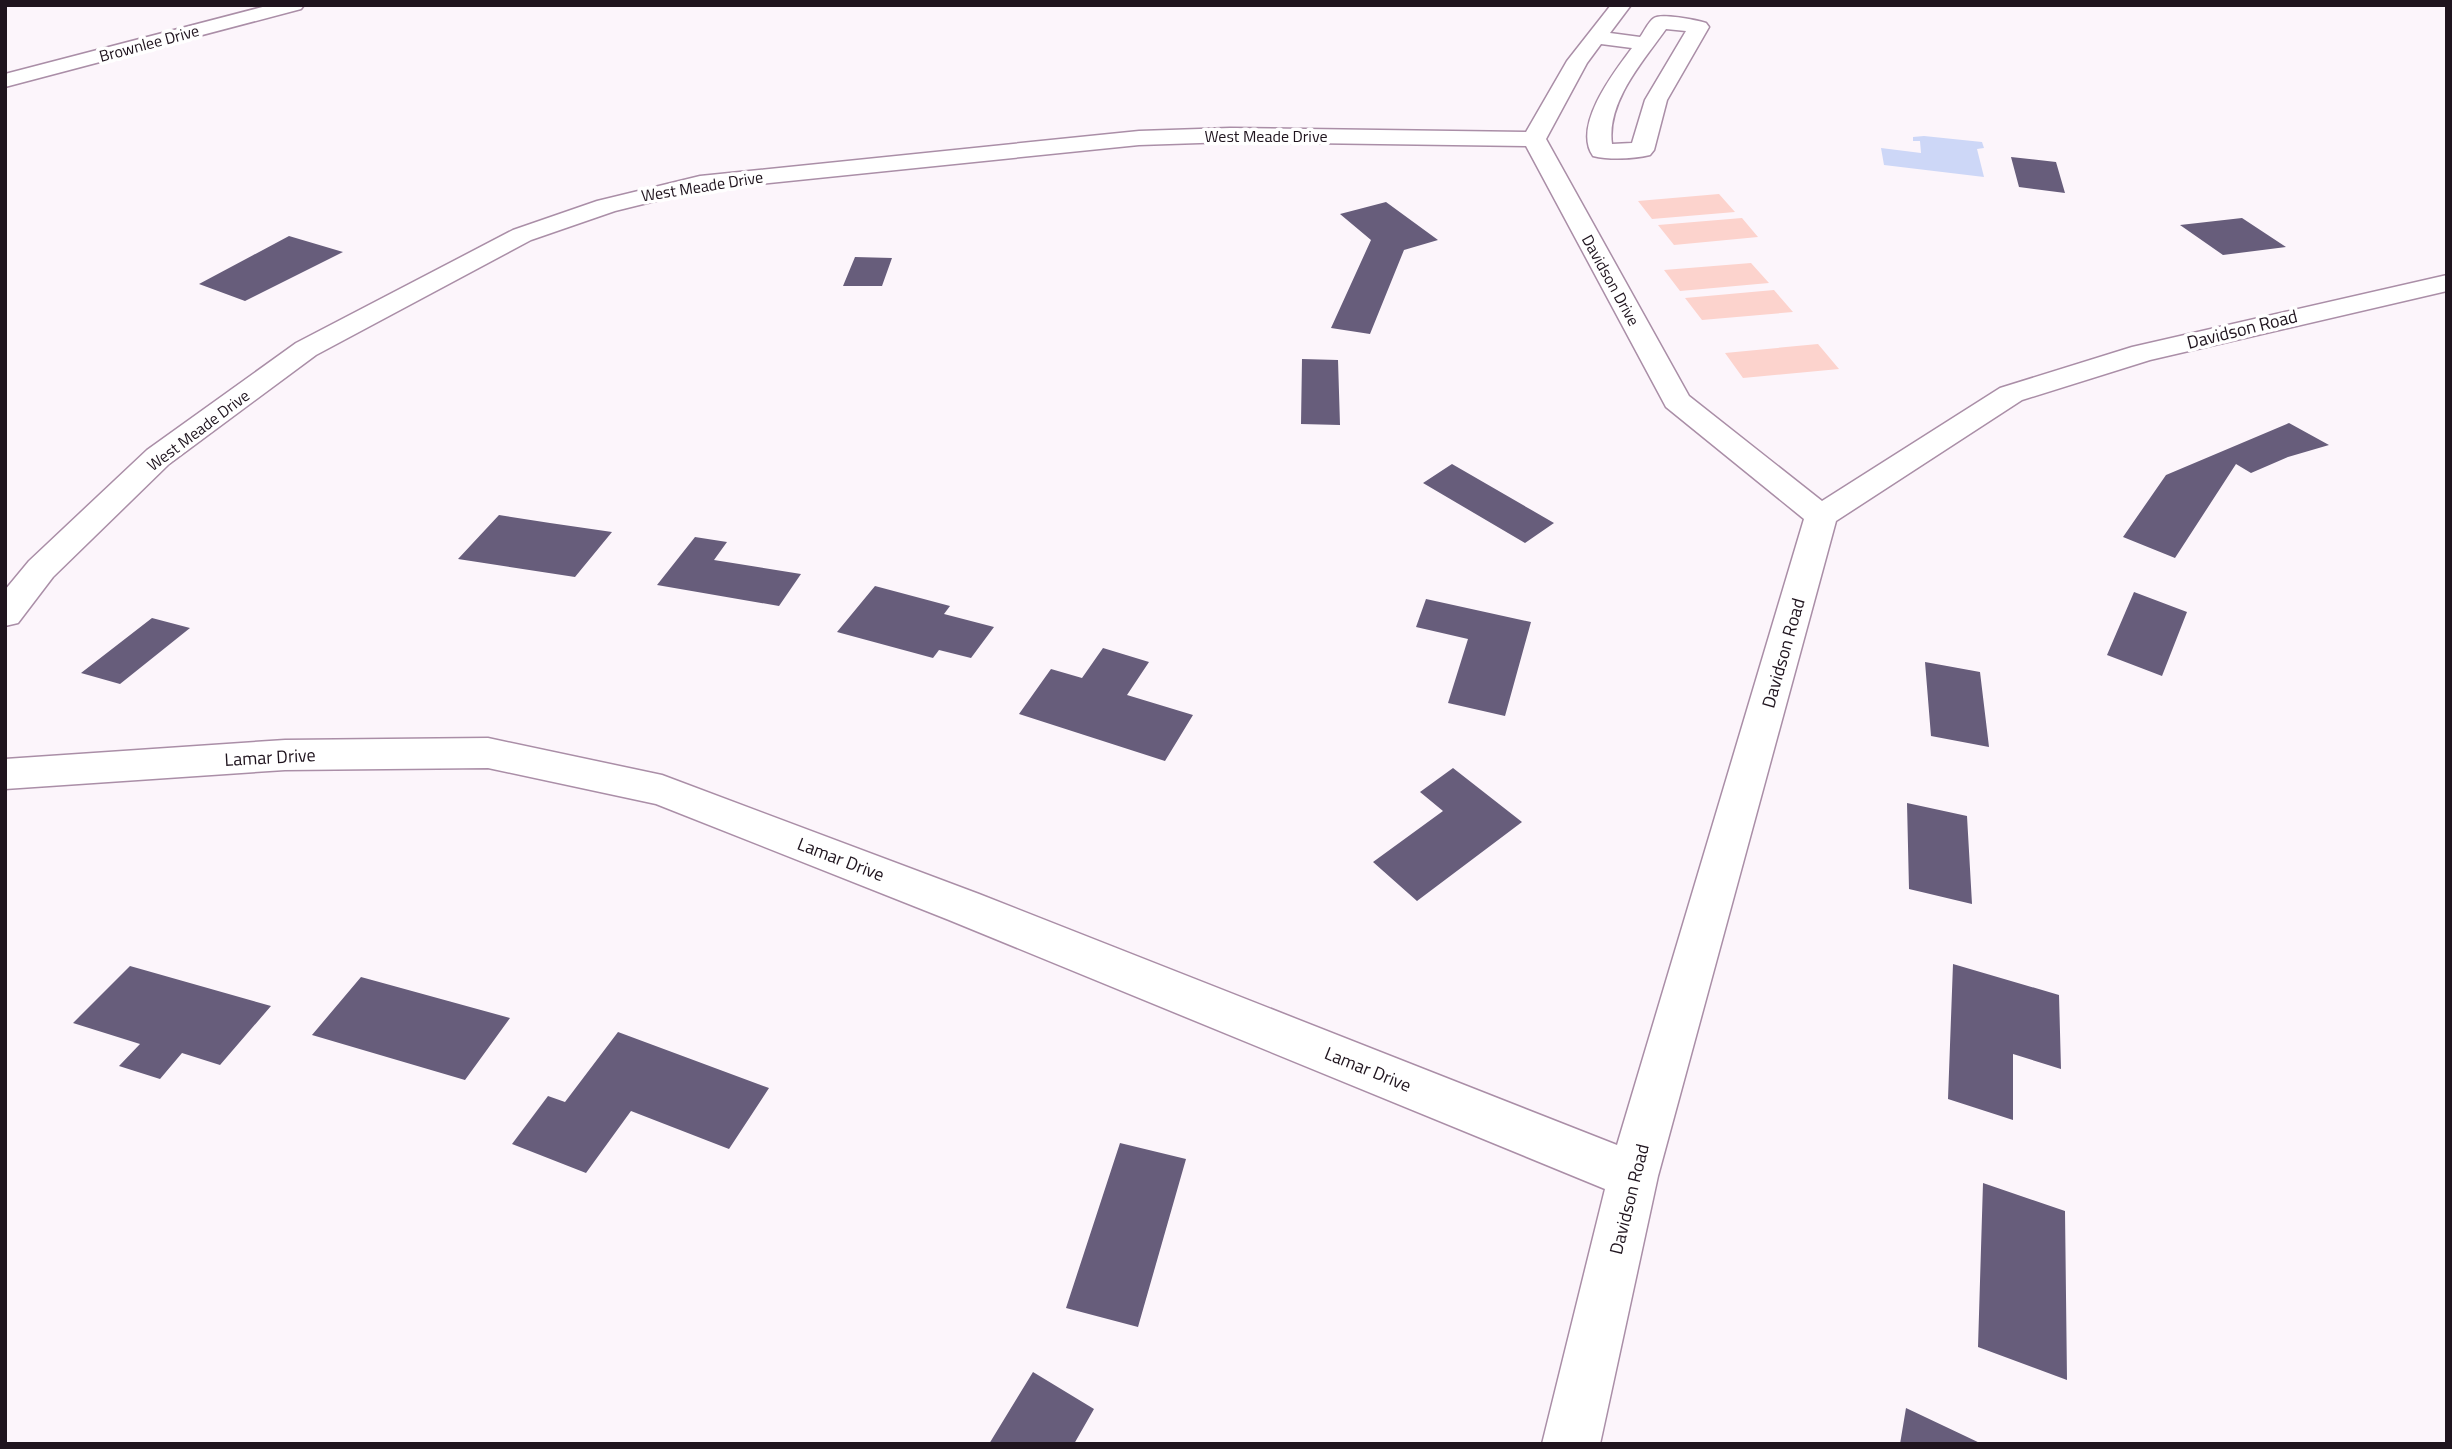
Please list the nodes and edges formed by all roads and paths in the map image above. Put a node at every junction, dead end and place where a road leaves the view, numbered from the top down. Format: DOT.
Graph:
graph roads {
  1 [pos="293,5"];
  2 [pos="1621,5"];
  3 [pos="1597,37"];
  4 [pos="1645,44"];
  5 [pos="5,81"];
  6 [pos="1561,90"];
  7 [pos="1612,97"];
  8 [pos="1534,139"];
  9 [pos="2447,283"];
  10 [pos="1821,516"];
  11 [pos="5,614"];
  12 [pos="5,775"];
  13 [pos="1633,1176"];
  14 [pos="1571,1444"];
  1 -- 5 [label="street, Brownlee Drive"];
  2 -- 3 [label="street"];
  3 -- 4 [label="street"];
  3 -- 6 [label="street"];
  4 -- 7 [label="street"];
  4 -- 7 [label="street"];
  6 -- 7 [label="street"];
  6 -- 8 [label="street"];
  8 -- 10 [label="street, Davidson Drive"];
  8 -- 11 [label="street, West Meade Drive"];
  9 -- 10 [label="street, Davidson Road"];
  10 -- 13 [label="street, Davidson Road"];
  12 -- 13 [label="street, Lamar Drive"];
  13 -- 14 [label="street, Davidson Road"];
}
